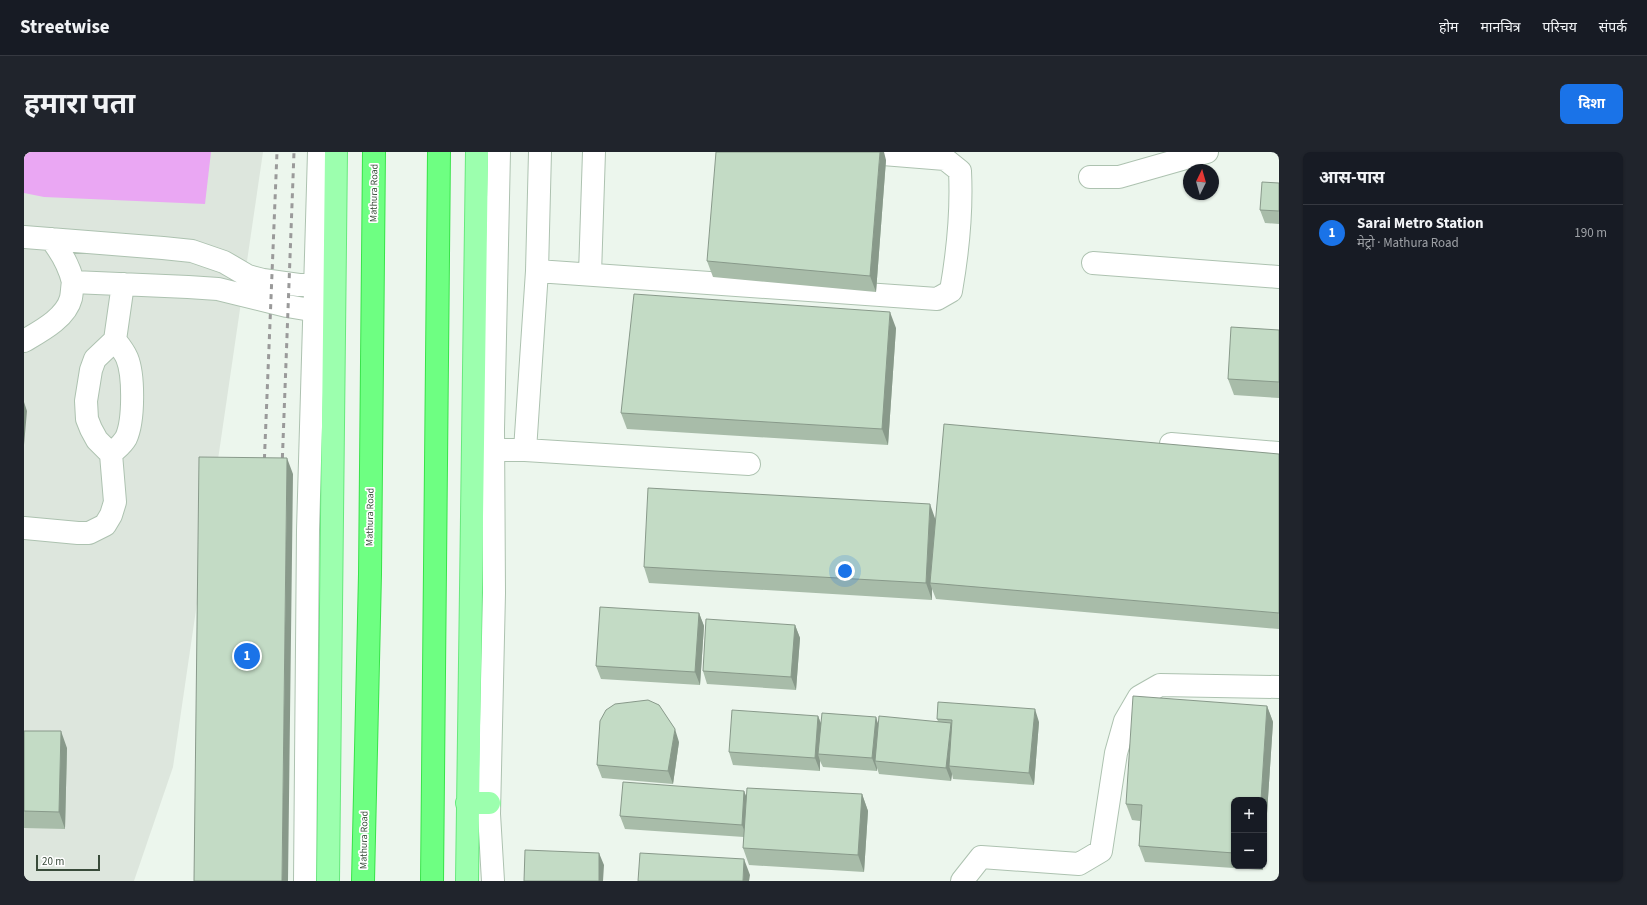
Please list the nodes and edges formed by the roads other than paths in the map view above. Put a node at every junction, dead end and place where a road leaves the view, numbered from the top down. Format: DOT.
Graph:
graph roads {
  1 [pos="319,152"];
  2 [pos="336,152"];
  3 [pos="374,152"];
  4 [pos="439,152"];
  5 [pos="477,152"];
  6 [pos="499,152"];
  7 [pos="540,152"];
  8 [pos="594,152"];
  9 [pos="858,152"];
  10 [pos="1207,152"];
  11 [pos="1090,177"];
  12 [pos="24,237"];
  13 [pos="51,239"];
  14 [pos="1093,263"];
  15 [pos="538,271"];
  16 [pos="590,274"];
  17 [pos="1279,276"];
  18 [pos="271,281"];
  19 [pos="73,282"];
  20 [pos="123,284"];
  21 [pos="326,285"];
  22 [pos="270,302"];
  23 [pos="325,308"];
  24 [pos="115,340"];
  25 [pos="24,341"];
  26 [pos="1152,443"];
  27 [pos="493,450"];
  28 [pos="525,450"];
  29 [pos="1279,453"];
  30 [pos="110,454"];
  31 [pos="749,464"];
  32 [pos="24,528"];
  33 [pos="1279,687"];
  34 [pos="467,803"];
  35 [pos="489,803"];
  36 [pos="304,881"];
  37 [pos="328,881"];
  38 [pos="363,881"];
  39 [pos="432,881"];
  40 [pos="467,881"];
  41 [pos="493,881"];
  42 [pos="962,881"];
  1 -- 21 [label="street"];
  2 -- 21 [label="main road"];
  3 -- 38 [label="highway, Mathura Road"];
  4 -- 39 [label="highway"];
  5 -- 34 [label="main road"];
  6 -- 27 [label="street"];
  7 -- 15 [label="street"];
  8 -- 16 [label="street"];
  9 -- 16 [label="street"];
  10 -- 11 [label="street"];
  12 -- 13 [label="street"];
  13 -- 18 [label="street"];
  13 -- 19 [label="street"];
  14 -- 17 [label="street"];
  15 -- 16 [label="street"];
  15 -- 28 [label="street"];
  18 -- 21 [label="street"];
  18 -- 22 [label="street"];
  19 -- 20 [label="street"];
  19 -- 25 [label="street"];
  20 -- 22 [label="street"];
  20 -- 24 [label="street"];
  21 -- 23 [label="main road"];
  22 -- 23 [label="street"];
  23 -- 36 [label="street"];
  23 -- 37 [label="main road"];
  24 -- 30 [label="street"];
  24 -- 30 [label="street"];
  26 -- 29 [label="street"];
  27 -- 28 [label="street"];
  27 -- 35 [label="street"];
  28 -- 31 [label="street"];
  30 -- 32 [label="street"];
  33 -- 42 [label="street"];
  34 -- 35 [label="main road"];
  34 -- 40 [label="main road"];
  35 -- 41 [label="street"];
}
